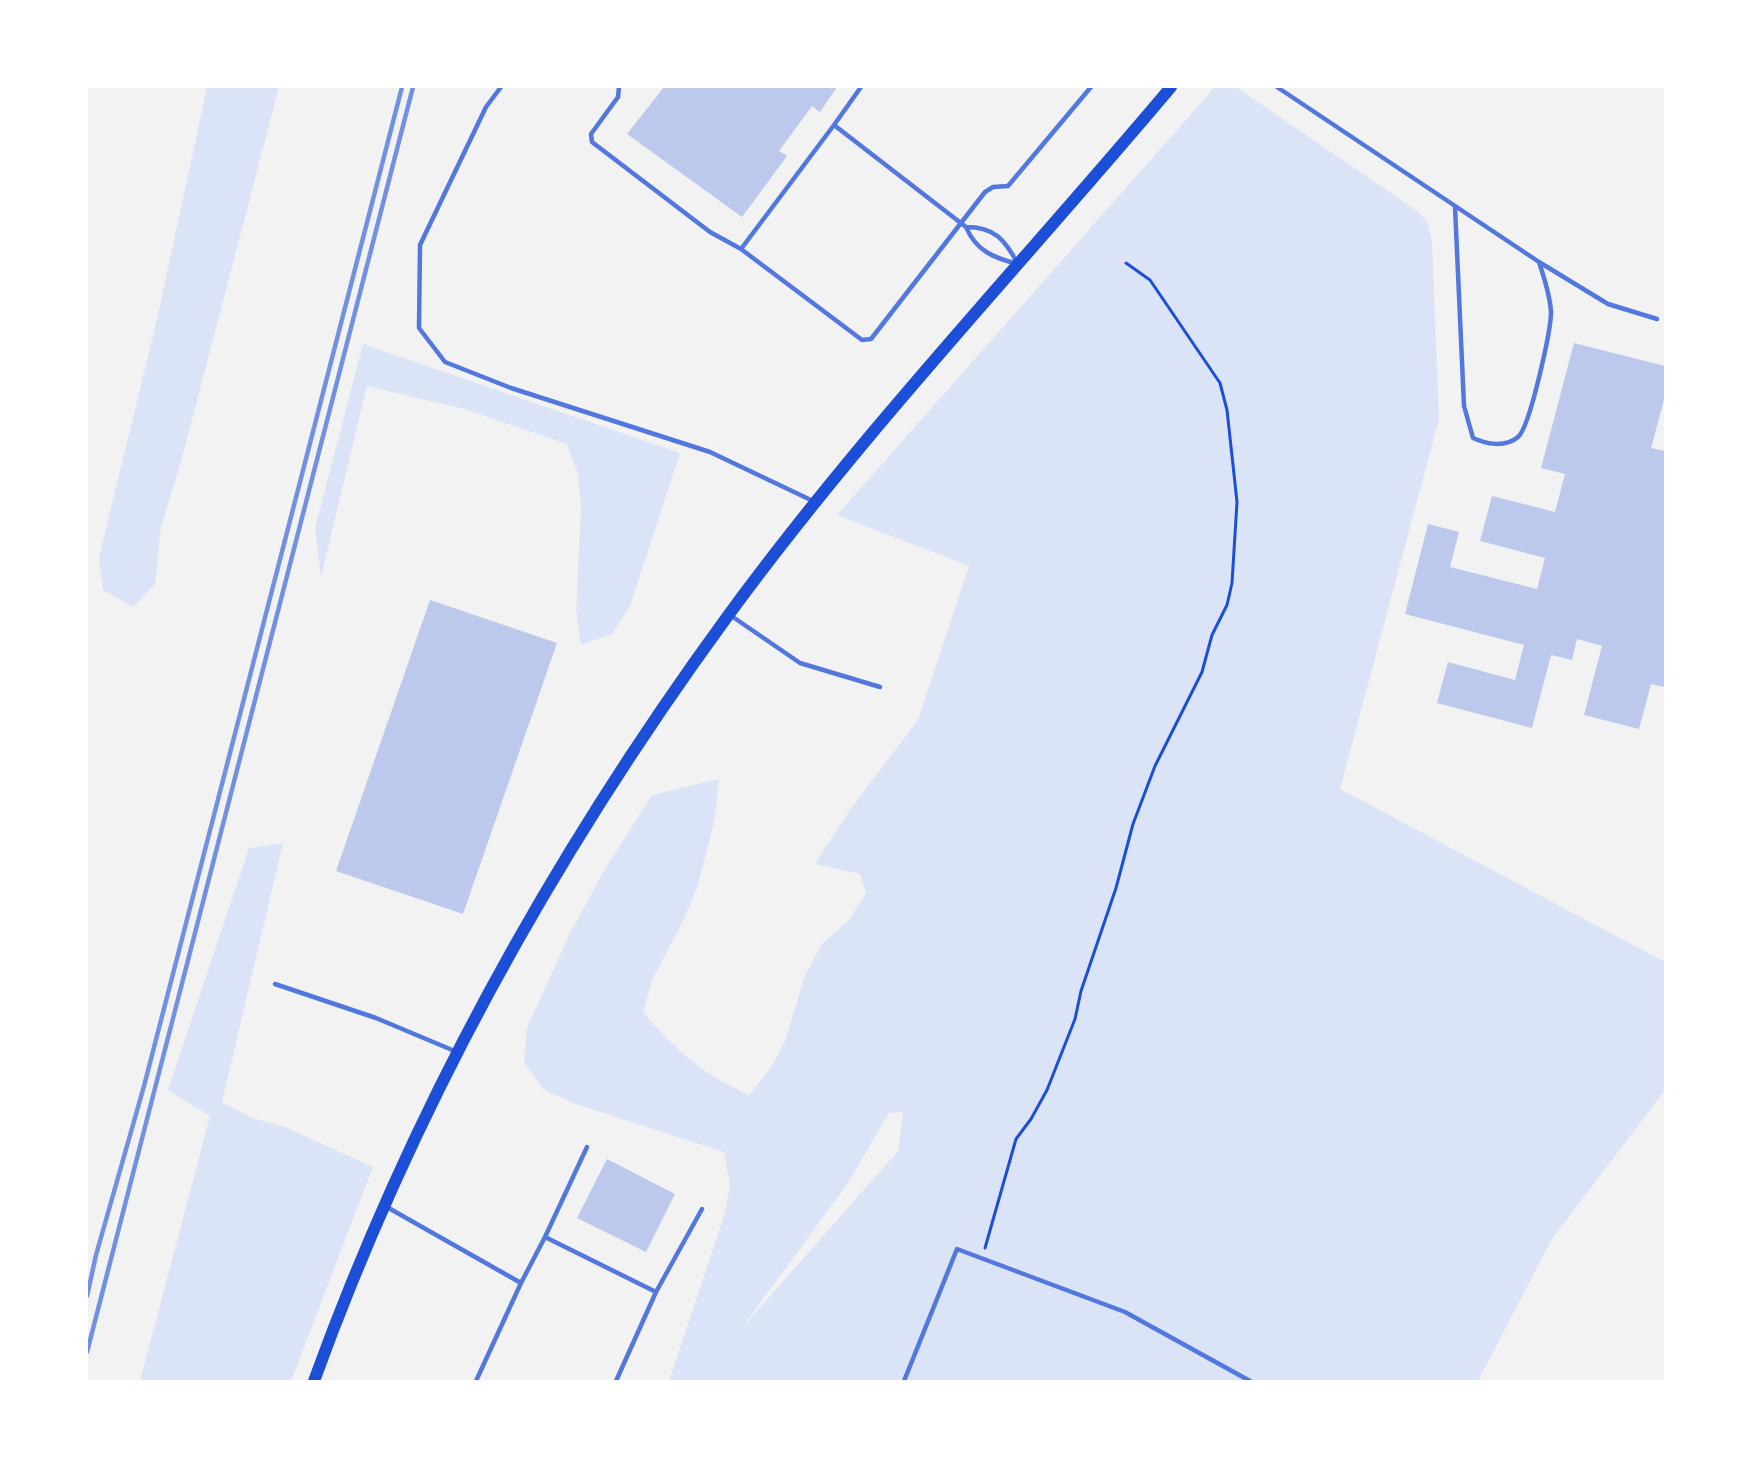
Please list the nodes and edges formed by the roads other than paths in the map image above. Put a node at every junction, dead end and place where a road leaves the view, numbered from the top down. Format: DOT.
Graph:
graph roads {
  1 [pos="501,87"];
  2 [pos="619,87"];
  3 [pos="861,87"];
  4 [pos="1091,87"];
  5 [pos="1171,87"];
  6 [pos="1277,87"];
  7 [pos="834,125"];
  8 [pos="1455,207"];
  9 [pos="961,223"];
  10 [pos="966,227"];
  11 [pos="741,249"];
  12 [pos="1539,262"];
  13 [pos="1018,264"];
  14 [pos="1657,319"];
  15 [pos="815,502"];
  16 [pos="729,614"];
  17 [pos="880,687"];
  18 [pos="275,984"];
  19 [pos="458,1052"];
  20 [pos="587,1147"];
  21 [pos="385,1206"];
  22 [pos="702,1209"];
  23 [pos="545,1237"];
  24 [pos="521,1283"];
  25 [pos="657,1292"];
  26 [pos="314,1381"];
  27 [pos="476,1381"];
  28 [pos="616,1381"];
  29 [pos="903,1381"];
  30 [pos="1250,1381"];
  1 -- 15 [label="lane"];
  2 -- 11 [label="lane"];
  3 -- 7 [label="lane"];
  4 -- 9 [label="lane"];
  5 -- 13 [label="main road"];
  6 -- 8 [label="lane"];
  7 -- 9 [label="lane"];
  7 -- 11 [label="lane"];
  8 -- 12 [label="lane"];
  8 -- 12 [label="lane"];
  9 -- 10 [label="lane"];
  9 -- 11 [label="lane"];
  10 -- 13 [label="lane"];
  10 -- 13 [label="lane"];
  12 -- 14 [label="lane"];
  13 -- 15 [label="main road"];
  15 -- 16 [label="main road"];
  16 -- 17 [label="lane"];
  16 -- 19 [label="main road"];
  18 -- 19 [label="lane"];
  19 -- 21 [label="main road"];
  20 -- 23 [label="lane"];
  21 -- 24 [label="lane"];
  21 -- 26 [label="main road"];
  22 -- 25 [label="lane"];
  23 -- 24 [label="lane"];
  23 -- 25 [label="lane"];
  24 -- 27 [label="lane"];
  25 -- 28 [label="lane"];
  29 -- 30 [label="lane"];
}
